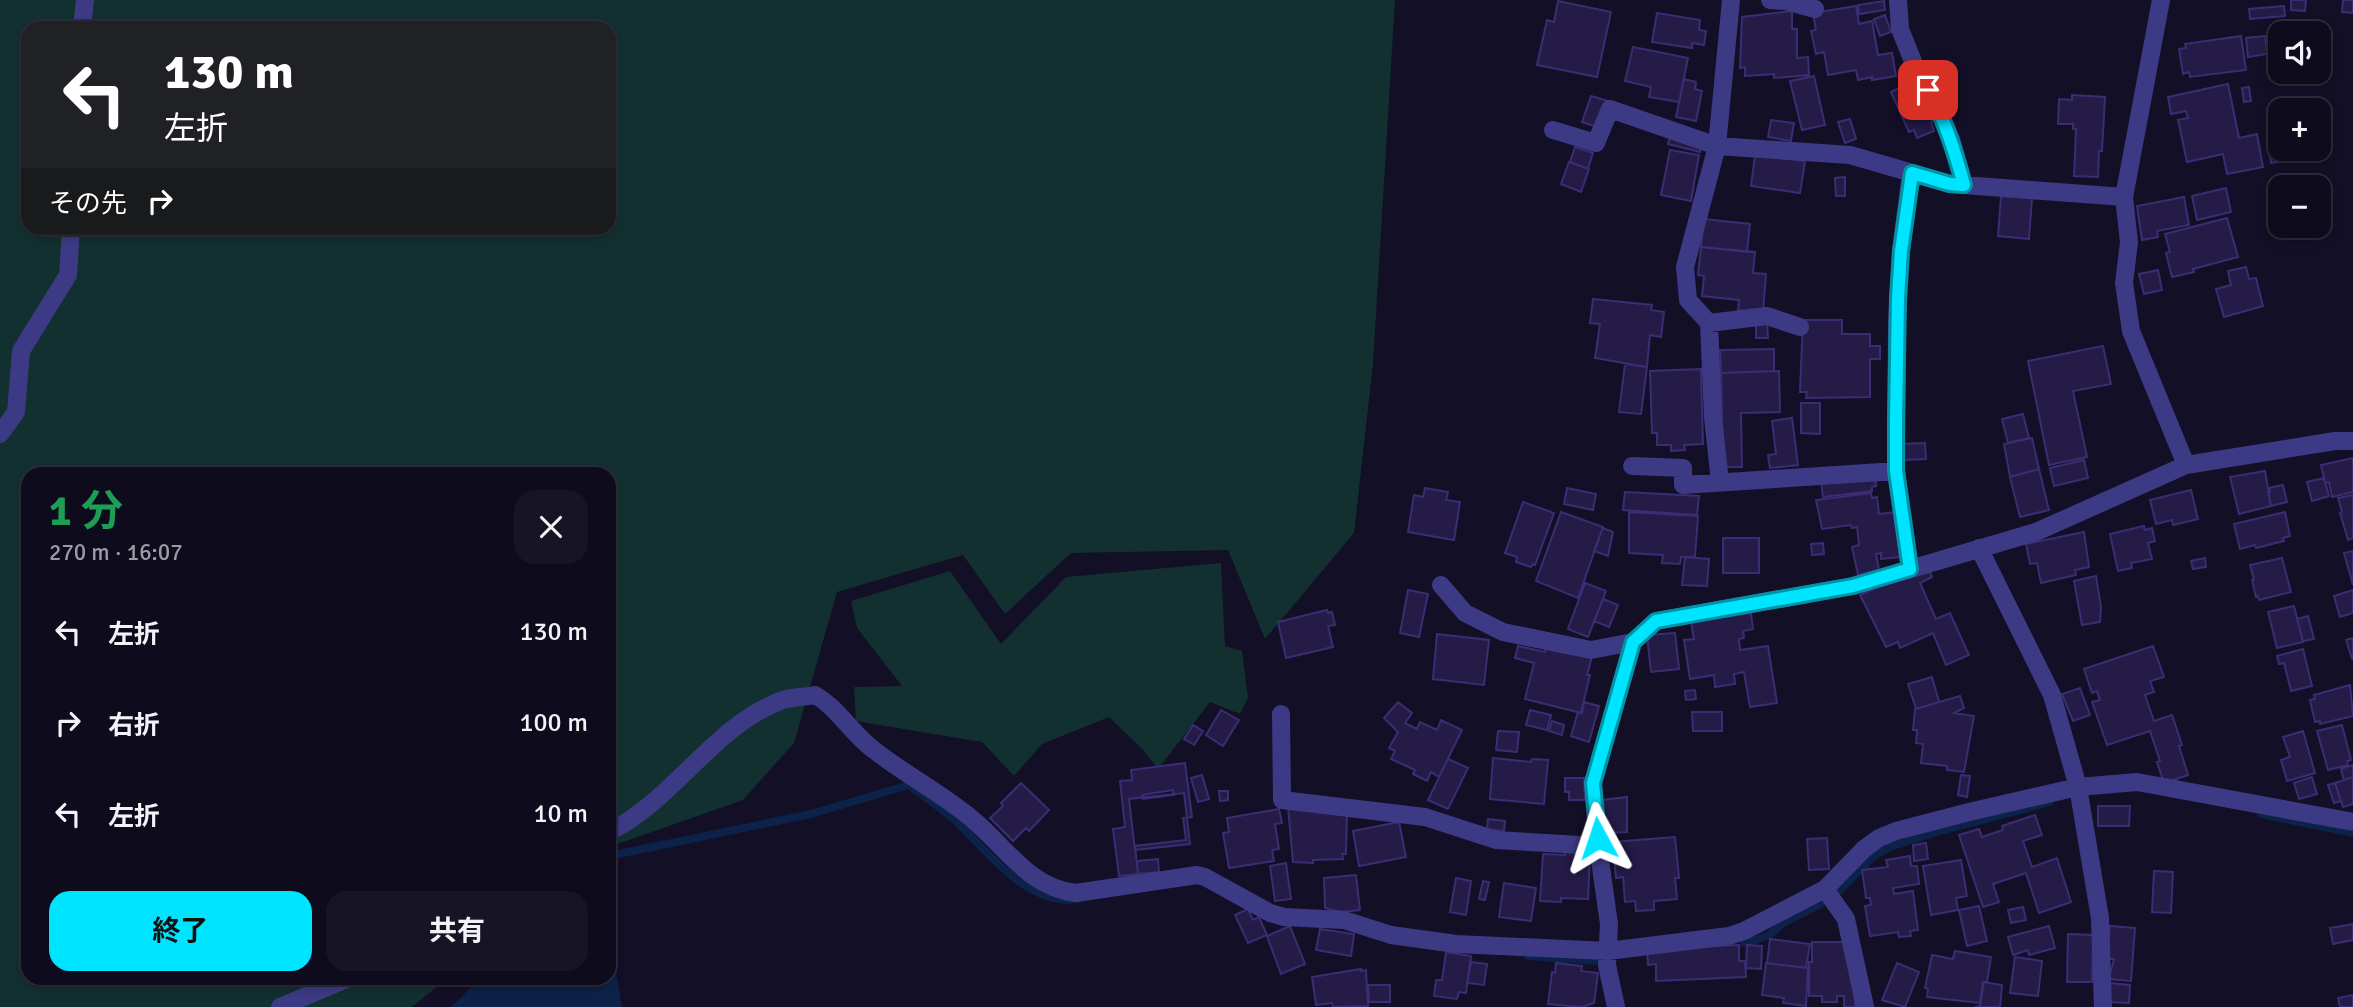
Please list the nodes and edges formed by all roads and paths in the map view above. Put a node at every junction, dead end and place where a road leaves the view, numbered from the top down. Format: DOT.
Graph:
graph roads {
  1 [pos="85,0"];
  2 [pos="1731,0"];
  3 [pos="1770,0"];
  4 [pos="1898,0"];
  5 [pos="2161,0"];
  6 [pos="1815,9"];
  7 [pos="83,21"];
  8 [pos="1553,130"];
  9 [pos="1717,146"];
  10 [pos="1912,173"];
  11 [pos="1964,185"];
  12 [pos="2124,197"];
  13 [pos="71,235"];
  14 [pos="1709,323"];
  15 [pos="1800,327"];
  16 [pos="0,434"];
  17 [pos="2353,441"];
  18 [pos="2186,465"];
  19 [pos="1632,466"];
  20 [pos="1896,471"];
  21 [pos="1720,482"];
  22 [pos="1979,548"];
  23 [pos="1910,569"];
  24 [pos="1441,585"];
  25 [pos="1633,642"];
  26 [pos="1281,714"];
  27 [pos="2078,787"];
  28 [pos="2353,822"];
  29 [pos="616,827"];
  30 [pos="1598,846"];
  31 [pos="1829,895"];
  32 [pos="1608,951"];
  33 [pos="332,985"];
  34 [pos="280,1007"];
  35 [pos="1616,1007"];
  36 [pos="1865,1007"];
  37 [pos="2104,1007"];
  1 -- 7 [label="street"];
  2 -- 9 [label="street"];
  3 -- 6 [label="street"];
  4 -- 11 [label="street"];
  5 -- 12 [label="street"];
  8 -- 9 [label="street"];
  9 -- 10 [label="street"];
  9 -- 14 [label="street"];
  10 -- 11 [label="street"];
  10 -- 20 [label="street"];
  11 -- 12 [label="street"];
  12 -- 18 [label="street"];
  13 -- 16 [label="street"];
  14 -- 15 [label="street"];
  14 -- 21 [label="street"];
  17 -- 18 [label="street"];
  18 -- 22 [label="street"];
  19 -- 21 [label="street"];
  20 -- 21 [label="street"];
  20 -- 23 [label="street"];
  22 -- 23 [label="street"];
  22 -- 27 [label="street"];
  23 -- 25 [label="street"];
  24 -- 25 [label="street"];
  25 -- 30 [label="street"];
  26 -- 30 [label="street"];
  27 -- 28 [label="street"];
  27 -- 31 [label="street"];
  27 -- 37 [label="street"];
  29 -- 32 [label="street"];
  30 -- 32 [label="street"];
  31 -- 32 [label="street"];
  31 -- 36 [label="street"];
  32 -- 35 [label="street"];
  33 -- 34 [label="street"];
}
